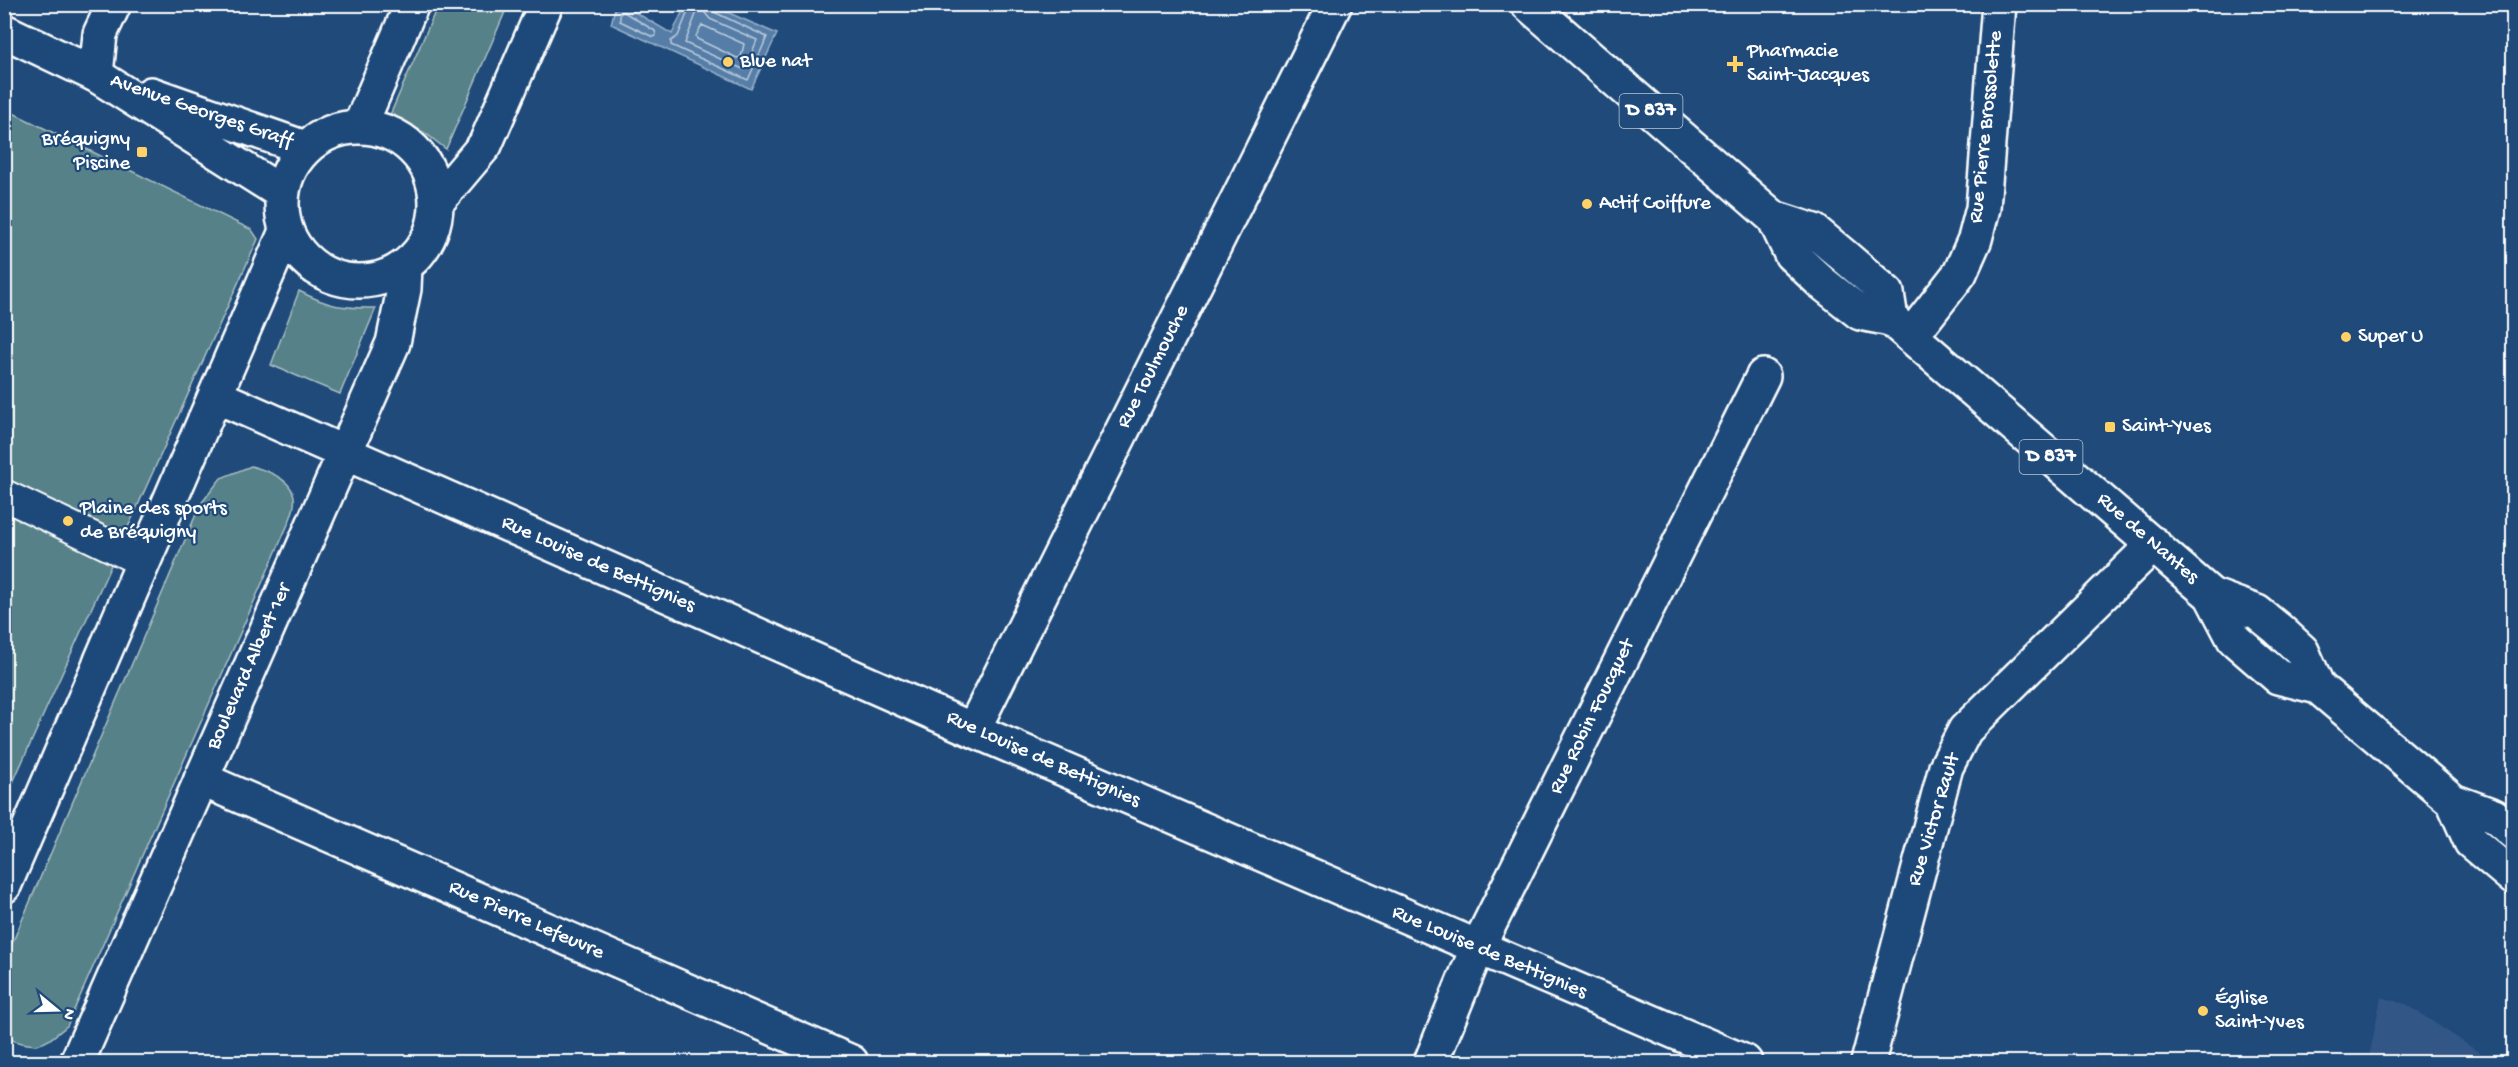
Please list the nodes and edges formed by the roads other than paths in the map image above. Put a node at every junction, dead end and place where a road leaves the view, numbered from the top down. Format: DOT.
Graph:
graph roads {
  1 [pos="114,4"];
  2 [pos="412,4"];
  3 [pos="546,4"];
  4 [pos="1335,4"];
  5 [pos="1528,4"];
  6 [pos="1999,4"];
  7 [pos="4,31"];
  8 [pos="96,75"];
  9 [pos="360,126"];
  10 [pos="305,148"];
  11 [pos="282,193"];
  12 [pos="436,203"];
  13 [pos="286,231"];
  14 [pos="405,266"];
  15 [pos="1901,328"];
  16 [pos="1762,376"];
  17 [pos="216,396"];
  18 [pos="344,452"];
  19 [pos="4,495"];
  20 [pos="2154,544"];
  21 [pos="144,562"];
  22 [pos="973,730"];
  23 [pos="201,779"];
  24 [pos="2453,801"];
  25 [pos="2514,833"];
  26 [pos="2514,878"];
  27 [pos="4,886"];
  28 [pos="1477,949"];
  29 [pos="76,1062"];
  30 [pos="851,1062"];
  31 [pos="1431,1062"];
  32 [pos="1745,1062"];
  33 [pos="1868,1062"];
  1 -- 8 [label="street"];
  2 -- 9 [label="street"];
  3 -- 12 [label="street"];
  4 -- 22 [label="street, Rue Toulmouche"];
  5 -- 15 [label="street, Rue de Nantes / D 837"];
  6 -- 15 [label="street, Rue Pierre Brossolette"];
  7 -- 8 [label="street, Avenue Georges Graff"];
  8 -- 10 [label="street, Avenue Georges Graff"];
  8 -- 11 [label="street, Avenue Georges Graff"];
  9 -- 10 [label="street"];
  9 -- 12 [label="street"];
  10 -- 11 [label="street"];
  11 -- 13 [label="street"];
  12 -- 14 [label="street"];
  13 -- 14 [label="street"];
  13 -- 17 [label="street"];
  14 -- 18 [label="street, Boulevard Albert 1er"];
  15 -- 20 [label="street, Rue de Nantes / D 837"];
  16 -- 28 [label="street, Rue Robin Foucquet"];
  17 -- 18 [label="street, Rue Louise de Bettignies"];
  17 -- 21 [label="street"];
  18 -- 22 [label="street, Rue Louise de Bettignies"];
  18 -- 23 [label="street, Boulevard Albert 1er"];
  19 -- 21 [label="street"];
  20 -- 24 [label="street, Rue de Nantes / D 837"];
  20 -- 33 [label="street, Rue Victor Rault"];
  21 -- 27 [label="street"];
  22 -- 28 [label="street, Rue Louise de Bettignies"];
  23 -- 29 [label="street, Boulevard Albert 1er"];
  23 -- 30 [label="street, Rue Pierre Lefeuvre"];
  24 -- 25 [label="street, Rue de Nantes"];
  24 -- 26 [label="street, Rue de Nantes"];
  28 -- 31 [label="street, Rue Robin Foucquet"];
  28 -- 32 [label="street, Rue Louise de Bettignies"];
}
